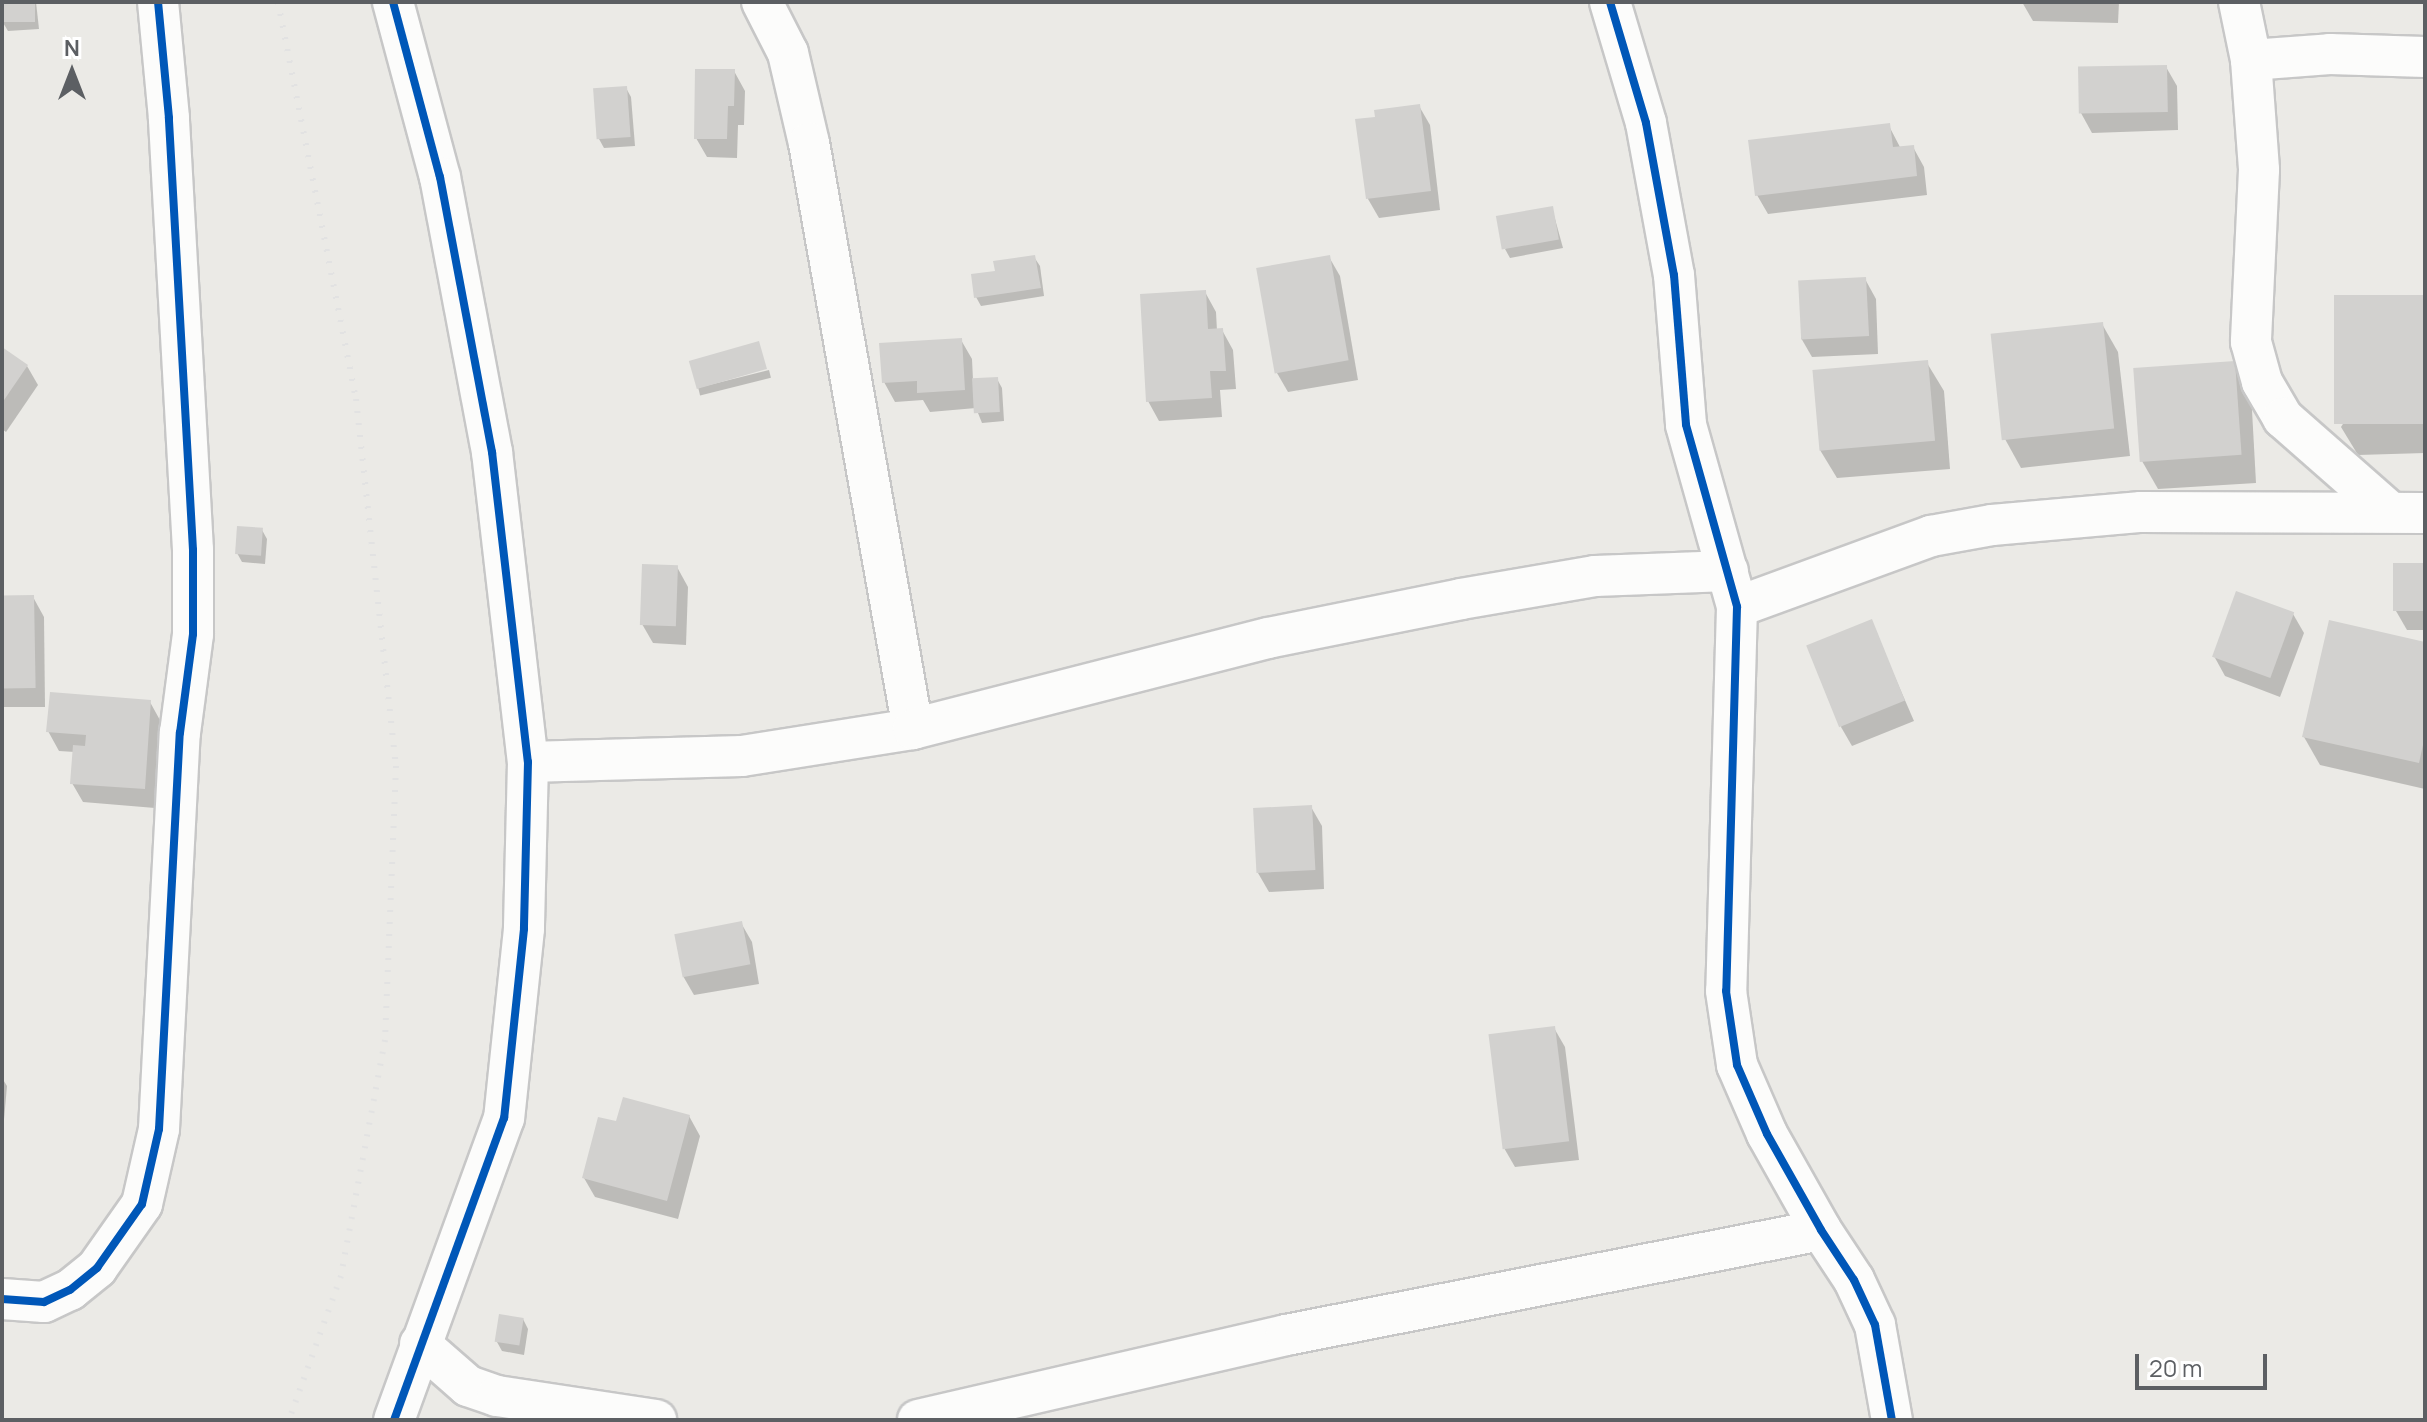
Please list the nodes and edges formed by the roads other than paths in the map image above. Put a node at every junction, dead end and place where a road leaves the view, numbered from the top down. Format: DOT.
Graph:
graph roads {
  1 [pos="158,2"];
  2 [pos="393,2"];
  3 [pos="762,2"];
  4 [pos="1610,2"];
  5 [pos="2239,2"];
  6 [pos="2425,57"];
  7 [pos="2251,60"];
  8 [pos="2407,512"];
  9 [pos="1732,589"];
  10 [pos="913,729"];
  11 [pos="528,762"];
  12 [pos="1821,1230"];
  13 [pos="2,1299"];
  14 [pos="420,1344"];
  15 [pos="394,1420"];
  16 [pos="656,1420"];
  17 [pos="918,1420"];
  18 [pos="1892,1420"];
  1 -- 13 [label="street"];
  2 -- 11 [label="street"];
  3 -- 10 [label="street"];
  4 -- 9 [label="street"];
  5 -- 7 [label="street"];
  6 -- 7 [label="street"];
  7 -- 8 [label="street"];
  8 -- 9 [label="street"];
  9 -- 10 [label="street"];
  9 -- 12 [label="street"];
  10 -- 11 [label="street"];
  11 -- 14 [label="street"];
  12 -- 17 [label="street"];
  12 -- 18 [label="street"];
  14 -- 15 [label="street"];
  14 -- 16 [label="street"];
}
